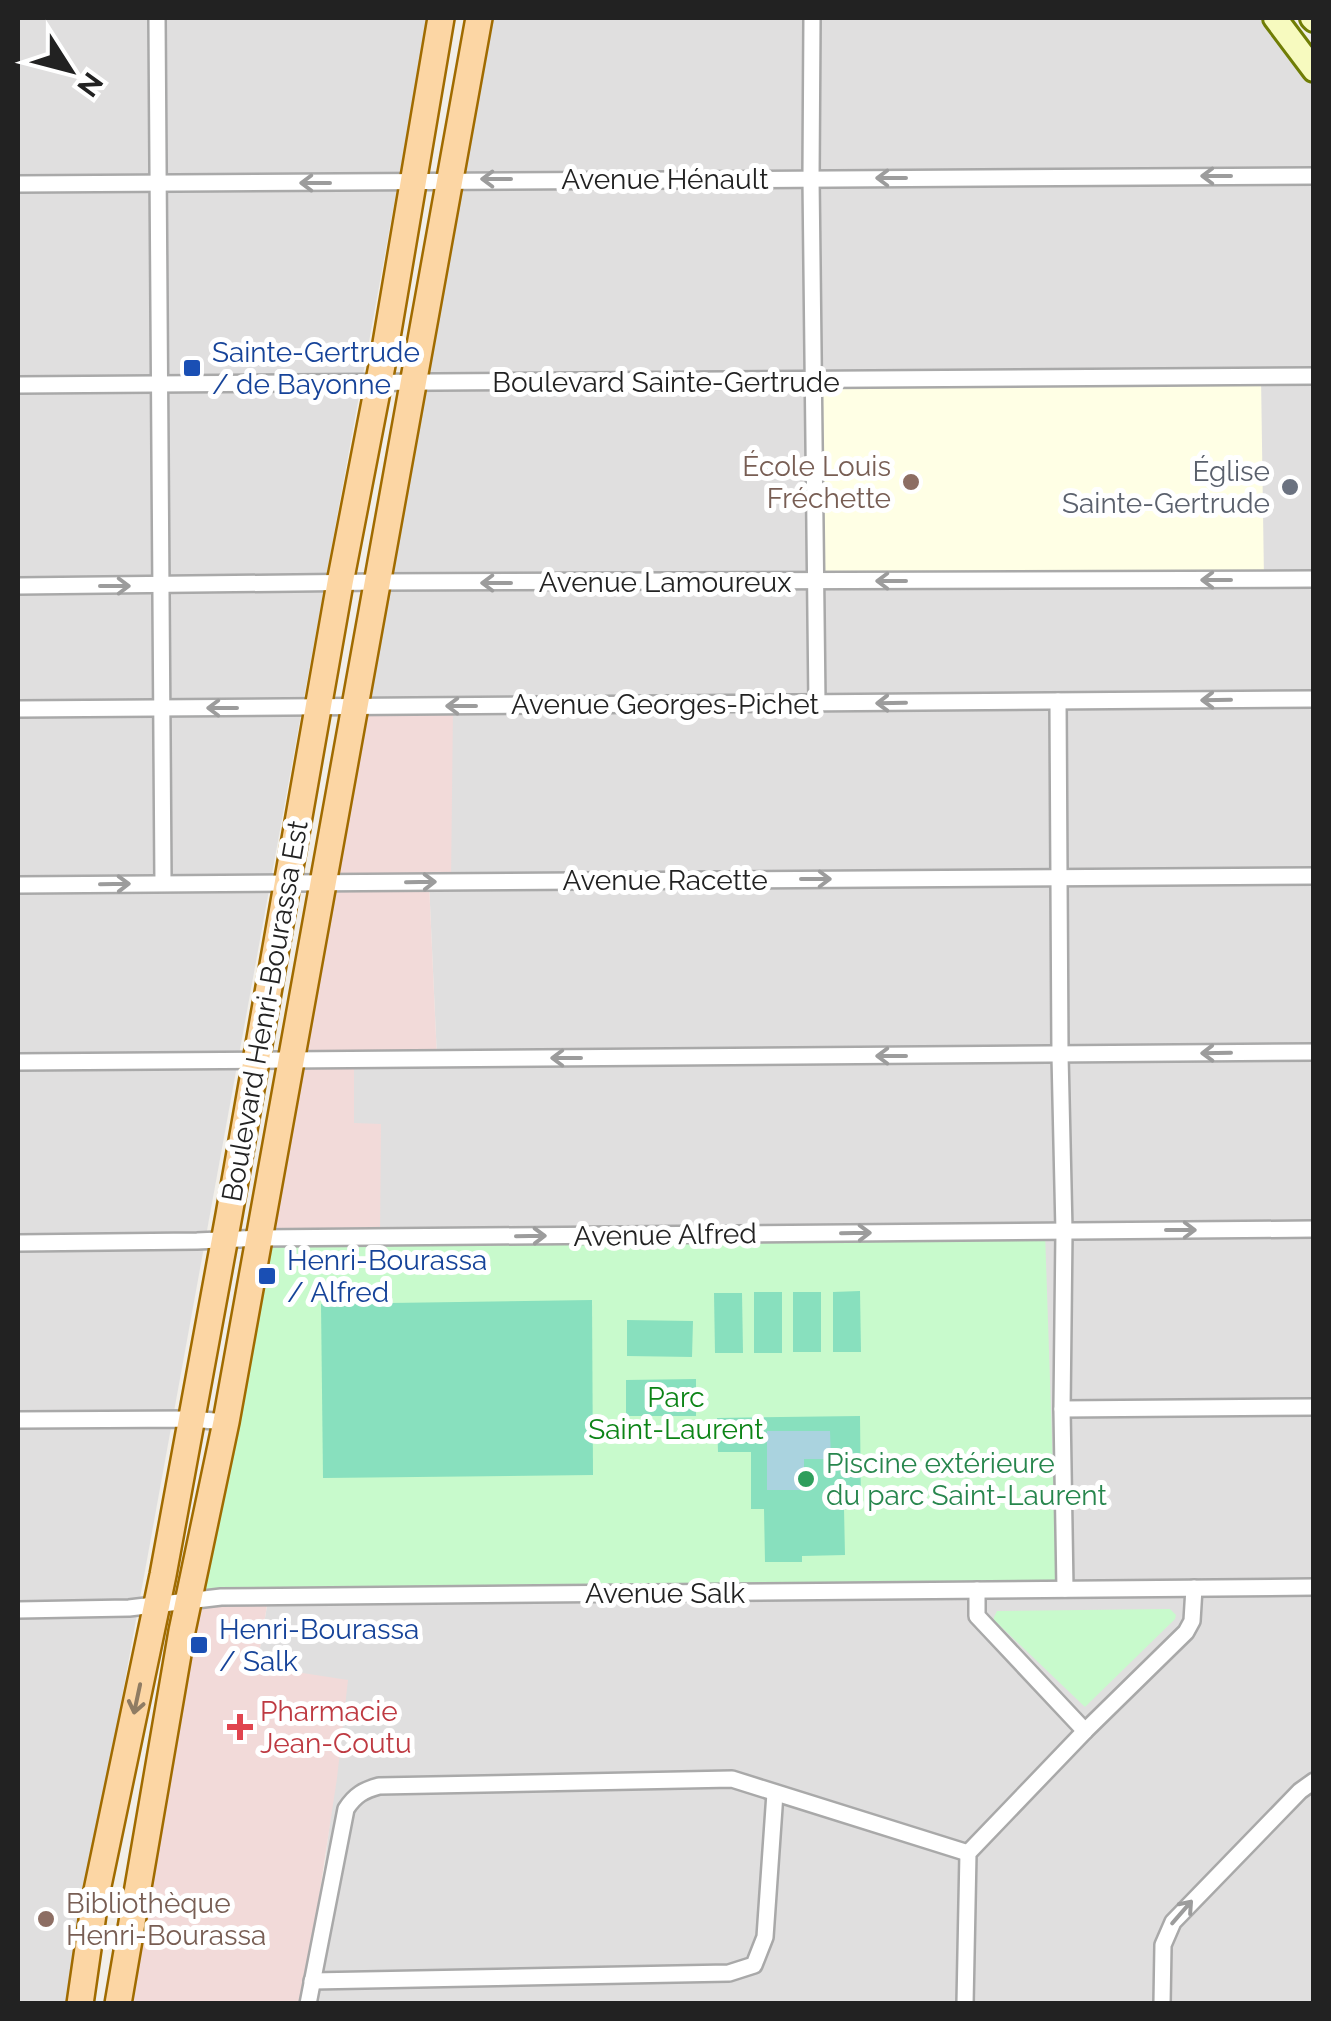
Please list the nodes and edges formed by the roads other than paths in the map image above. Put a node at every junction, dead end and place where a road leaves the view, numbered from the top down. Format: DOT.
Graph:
graph roads {
  1 [pos="157,18"];
  2 [pos="441,18"];
  3 [pos="479,18"];
  4 [pos="812,18"];
  5 [pos="1275,18"];
  6 [pos="1314,70"];
  7 [pos="1314,176"];
  8 [pos="811,178"];
  9 [pos="449,180"];
  10 [pos="158,183"];
  11 [pos="412,183"];
  12 [pos="18,184"];
  13 [pos="1314,376"];
  14 [pos="813,381"];
  15 [pos="378,383"];
  16 [pos="414,383"];
  17 [pos="160,384"];
  18 [pos="18,385"];
  19 [pos="1314,579"];
  20 [pos="815,581"];
  21 [pos="378,582"];
  22 [pos="340,583"];
  23 [pos="161,585"];
  24 [pos="18,586"];
  25 [pos="1314,699"];
  26 [pos="1058,701"];
  27 [pos="816,704"];
  28 [pos="319,707"];
  29 [pos="354,707"];
  30 [pos="163,708"];
  31 [pos="18,710"];
  32 [pos="1314,876"];
  33 [pos="1059,878"];
  34 [pos="324,882"];
  35 [pos="163,883"];
  36 [pos="287,883"];
  37 [pos="18,885"];
  38 [pos="1314,1052"];
  39 [pos="1060,1055"];
  40 [pos="255,1060"];
  41 [pos="293,1060"];
  42 [pos="18,1062"];
  43 [pos="1314,1229"];
  44 [pos="1064,1230"];
  45 [pos="260,1238"];
  46 [pos="224,1240"];
  47 [pos="18,1243"];
  48 [pos="1314,1407"];
  49 [pos="1062,1409"];
  50 [pos="191,1419"];
  51 [pos="18,1420"];
  52 [pos="226,1422"];
  53 [pos="1314,1586"];
  54 [pos="1194,1588"];
  55 [pos="1065,1589"];
  56 [pos="976,1590"];
  57 [pos="188,1602"];
  58 [pos="157,1604"];
  59 [pos="18,1610"];
  60 [pos="1084,1731"];
  61 [pos="1314,1781"];
  62 [pos="775,1793"];
  63 [pos="968,1853"];
  64 [pos="312,1981"];
  65 [pos="80,2004"];
  66 [pos="118,2004"];
  67 [pos="308,2004"];
  68 [pos="965,2004"];
  69 [pos="1162,2004"];
  1 -- 10 [label="street"];
  2 -- 11 [label="main road, Boulevard Henri-Bourassa Est"];
  3 -- 9 [label="main road, Boulevard Henri-Bourassa Est"];
  4 -- 8 [label="street"];
  5 -- 6 [label="main road"];
  7 -- 8 [label="street, Avenue Hénault, one-way"];
  8 -- 9 [label="street, Avenue Hénault, one-way"];
  8 -- 14 [label="street"];
  9 -- 11 [label="street, Avenue Hénault"];
  9 -- 16 [label="main road, Boulevard Henri-Bourassa Est"];
  11 -- 10 [label="street, Avenue Hénault, one-way"];
  10 -- 12 [label="street, Avenue Hénault"];
  10 -- 17 [label="street"];
  11 -- 15 [label="main road, Boulevard Henri-Bourassa Est"];
  13 -- 14 [label="street, Boulevard Sainte-Gertrude"];
  14 -- 16 [label="street, Boulevard Sainte-Gertrude"];
  14 -- 20 [label="street"];
  15 -- 16 [label="street, Boulevard Sainte-Gertrude"];
  15 -- 17 [label="street, Boulevard Sainte-Gertrude"];
  15 -- 22 [label="main road, Boulevard Henri-Bourassa Est"];
  16 -- 21 [label="main road, Boulevard Henri-Bourassa Est"];
  17 -- 18 [label="street, Boulevard Sainte-Gertrude"];
  17 -- 23 [label="street"];
  19 -- 20 [label="street, Avenue Lamoureux, one-way"];
  20 -- 21 [label="street, Avenue Lamoureux, one-way"];
  20 -- 27 [label="street"];
  21 -- 22 [label="street, Avenue Lamoureux"];
  21 -- 29 [label="main road, Boulevard Henri-Bourassa Est"];
  22 -- 23 [label="street, Avenue Lamoureux"];
  22 -- 28 [label="main road, Boulevard Henri-Bourassa Est"];
  24 -- 23 [label="street, Avenue Lamoureux, one-way"];
  23 -- 30 [label="street"];
  25 -- 26 [label="street, Avenue Georges-Pichet, one-way"];
  26 -- 27 [label="street, Avenue Georges-Pichet, one-way"];
  26 -- 33 [label="street"];
  27 -- 29 [label="street, Avenue Georges-Pichet, one-way"];
  28 -- 29 [label="street, Avenue Georges-Pichet"];
  28 -- 30 [label="street, Avenue Georges-Pichet, one-way"];
  28 -- 36 [label="main road, Boulevard Henri-Bourassa Est"];
  29 -- 34 [label="main road, Boulevard Henri-Bourassa Est"];
  30 -- 31 [label="street, Avenue Georges-Pichet"];
  30 -- 35 [label="street"];
  32 -- 33 [label="street, Avenue Racette"];
  34 -- 33 [label="street, Avenue Racette, one-way"];
  33 -- 39 [label="street"];
  34 -- 36 [label="street, Avenue Racette"];
  34 -- 41 [label="main road, Boulevard Henri-Bourassa Est"];
  35 -- 36 [label="street, Avenue Racette"];
  37 -- 35 [label="street, Avenue Racette, one-way"];
  36 -- 40 [label="main road, Boulevard Henri-Bourassa Est"];
  38 -- 39 [label="street, one-way"];
  39 -- 41 [label="street, one-way"];
  39 -- 44 [label="street"];
  40 -- 41 [label="street"];
  40 -- 42 [label="street"];
  40 -- 46 [label="main road, Boulevard Henri-Bourassa Est"];
  41 -- 45 [label="main road, Boulevard Henri-Bourassa Est"];
  44 -- 43 [label="street, Avenue Alfred, one-way"];
  45 -- 44 [label="street, Avenue Alfred, one-way"];
  44 -- 49 [label="street"];
  45 -- 46 [label="street, Avenue Alfred"];
  45 -- 52 [label="main road, Boulevard Henri-Bourassa Est"];
  46 -- 47 [label="street, Avenue Alfred"];
  46 -- 50 [label="main road, Boulevard Henri-Bourassa Est"];
  48 -- 49 [label="street"];
  49 -- 55 [label="street"];
  50 -- 51 [label="street"];
  50 -- 52 [label="street"];
  50 -- 58 [label="main road, Boulevard Henri-Bourassa Est"];
  52 -- 57 [label="main road, Boulevard Henri-Bourassa Est"];
  53 -- 54 [label="street, Avenue Salk"];
  54 -- 55 [label="street, Avenue Salk"];
  54 -- 60 [label="street"];
  55 -- 56 [label="street, Avenue Salk"];
  56 -- 57 [label="street, Avenue Salk"];
  56 -- 60 [label="street"];
  57 -- 58 [label="street, Avenue Salk"];
  57 -- 66 [label="main road, Boulevard Henri-Bourassa Est"];
  58 -- 59 [label="street, Avenue Salk"];
  58 -- 65 [label="main road, Boulevard Henri-Bourassa Est, one-way"];
  60 -- 63 [label="street"];
  69 -- 61 [label="street, one-way"];
  62 -- 63 [label="street"];
  62 -- 64 [label="street"];
  62 -- 64 [label="street"];
  63 -- 68 [label="street"];
  64 -- 67 [label="street"];
}
